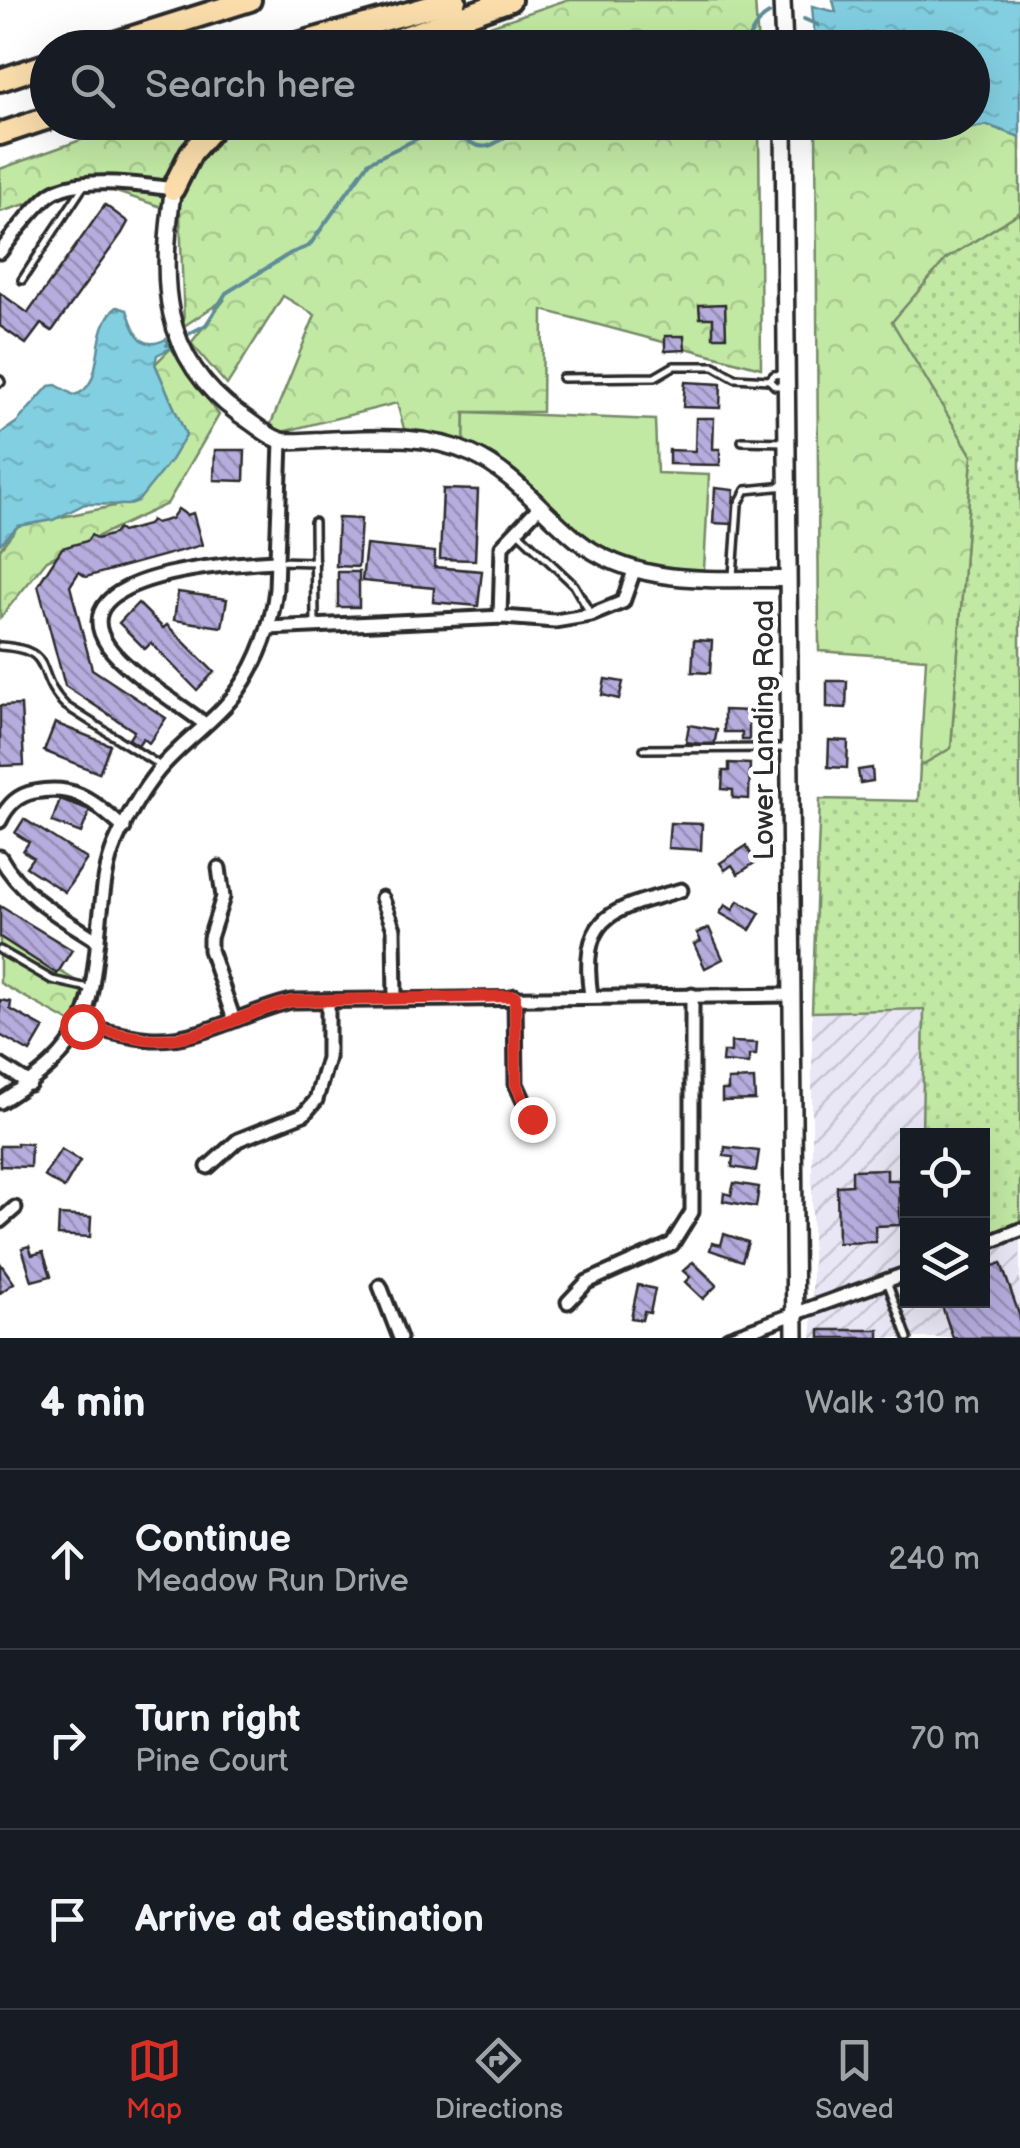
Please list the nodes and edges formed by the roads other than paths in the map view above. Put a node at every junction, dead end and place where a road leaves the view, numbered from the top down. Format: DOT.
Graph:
graph roads {
  1 [pos="250,0"];
  2 [pos="455,0"];
  3 [pos="510,0"];
  4 [pos="782,0"];
  5 [pos="155,30"];
  6 [pos="348,30"];
  7 [pos="424,30"];
  8 [pos="783,30"];
  9 [pos="30,70"];
  10 [pos="0,80"];
  11 [pos="30,124"];
  12 [pos="0,134"];
  13 [pos="202,140"];
  14 [pos="784,140"];
  15 [pos="84,184"];
  16 [pos="174,188"];
  17 [pos="0,252"];
  18 [pos="22,280"];
  19 [pos="562,378"];
  20 [pos="768,380"];
  21 [pos="787,380"];
  22 [pos="281,441"];
  23 [pos="742,441"];
  24 [pos="788,442"];
  25 [pos="789,486"];
  26 [pos="540,506"];
  27 [pos="314,522"];
  28 [pos="517,530"];
  29 [pos="276,561"];
  30 [pos="314,562"];
  31 [pos="634,571"];
  32 [pos="733,578"];
  33 [pos="788,579"];
  34 [pos="592,615"];
  35 [pos="500,617"];
  36 [pos="315,626"];
  37 [pos="268,628"];
  38 [pos="0,646"];
  39 [pos="205,724"];
  40 [pos="788,748"];
  41 [pos="644,749"];
  42 [pos="162,767"];
  43 [pos="0,821"];
  44 [pos="124,828"];
  45 [pos="0,857"];
  46 [pos="218,868"];
  47 [pos="681,890"];
  48 [pos="382,898"];
  49 [pos="98,941"];
  50 [pos="0,950"];
  51 [pos="93,989"];
  52 [pos="790,995"];
  53 [pos="515,996"];
  54 [pos="590,996"];
  55 [pos="692,996"];
  56 [pos="395,1000"];
  57 [pos="328,1002"];
  58 [pos="234,1020"];
  59 [pos="82,1026"];
  60 [pos="0,1065"];
  61 [pos="30,1084"];
  62 [pos="0,1102"];
  63 [pos="532,1119"];
  64 [pos="208,1167"];
  65 [pos="15,1208"];
  66 [pos="0,1222"];
  67 [pos="1020,1231"];
  68 [pos="990,1241"];
  69 [pos="900,1276"];
  70 [pos="888,1280"];
  71 [pos="380,1286"];
  72 [pos="568,1302"];
  73 [pos="795,1314"];
  74 [pos="400,1338"];
  75 [pos="728,1338"];
  76 [pos="795,1338"];
  77 [pos="908,1338"];
  1 -- 5 [label="highway"];
  2 -- 6 [label="highway"];
  3 -- 7 [label="highway"];
  4 -- 8 [label="main road"];
  9 -- 10 [label="highway"];
  11 -- 12 [label="highway"];
  13 -- 16 [label="highway"];
  14 -- 21 [label="main road, Lower Landing Road"];
  15 -- 16 [label="street"];
  15 -- 17 [label="street"];
  15 -- 18 [label="lane"];
  16 -- 22 [label="street"];
  19 -- 20 [label="lane"];
  20 -- 21 [label="lane"];
  20 -- 21 [label="lane"];
  21 -- 24 [label="main road, Lower Landing Road"];
  22 -- 26 [label="street"];
  22 -- 29 [label="street"];
  23 -- 24 [label="lane"];
  24 -- 25 [label="main road, Lower Landing Road"];
  25 -- 32 [label="lane"];
  25 -- 33 [label="main road, Lower Landing Road"];
  26 -- 28 [label="street"];
  26 -- 31 [label="street"];
  27 -- 30 [label="lane"];
  28 -- 34 [label="lane"];
  28 -- 35 [label="street"];
  29 -- 30 [label="lane"];
  29 -- 37 [label="street"];
  29 -- 39 [label="street"];
  30 -- 36 [label="lane"];
  31 -- 32 [label="street"];
  31 -- 34 [label="street"];
  32 -- 33 [label="street"];
  33 -- 40 [label="main road, Lower Landing Road"];
  34 -- 35 [label="street"];
  35 -- 36 [label="street"];
  36 -- 37 [label="street"];
  37 -- 39 [label="street"];
  38 -- 42 [label="lane"];
  39 -- 42 [label="street"];
  40 -- 41 [label="lane"];
  40 -- 52 [label="main road, Lower Landing Road"];
  42 -- 44 [label="street"];
  43 -- 44 [label="street"];
  44 -- 49 [label="street"];
  45 -- 49 [label="street"];
  46 -- 58 [label="street"];
  47 -- 54 [label="street"];
  48 -- 56 [label="street"];
  49 -- 51 [label="street"];
  50 -- 51 [label="lane"];
  51 -- 59 [label="street"];
  52 -- 55 [label="street"];
  52 -- 73 [label="main road, Lower Landing Road"];
  53 -- 54 [label="street"];
  53 -- 56 [label="street"];
  53 -- 63 [label="street"];
  54 -- 55 [label="street"];
  55 -- 72 [label="street"];
  56 -- 57 [label="street"];
  57 -- 58 [label="street"];
  57 -- 64 [label="street"];
  58 -- 59 [label="street"];
  59 -- 61 [label="street"];
  60 -- 61 [label="street"];
  61 -- 62 [label="street"];
  65 -- 66 [label="street"];
  67 -- 68 [label="street"];
  69 -- 70 [label="street"];
  70 -- 73 [label="street"];
  70 -- 77 [label="lane"];
  71 -- 74 [label="street"];
  73 -- 75 [label="street"];
  73 -- 76 [label="main road, Lower Landing Road"];
}
